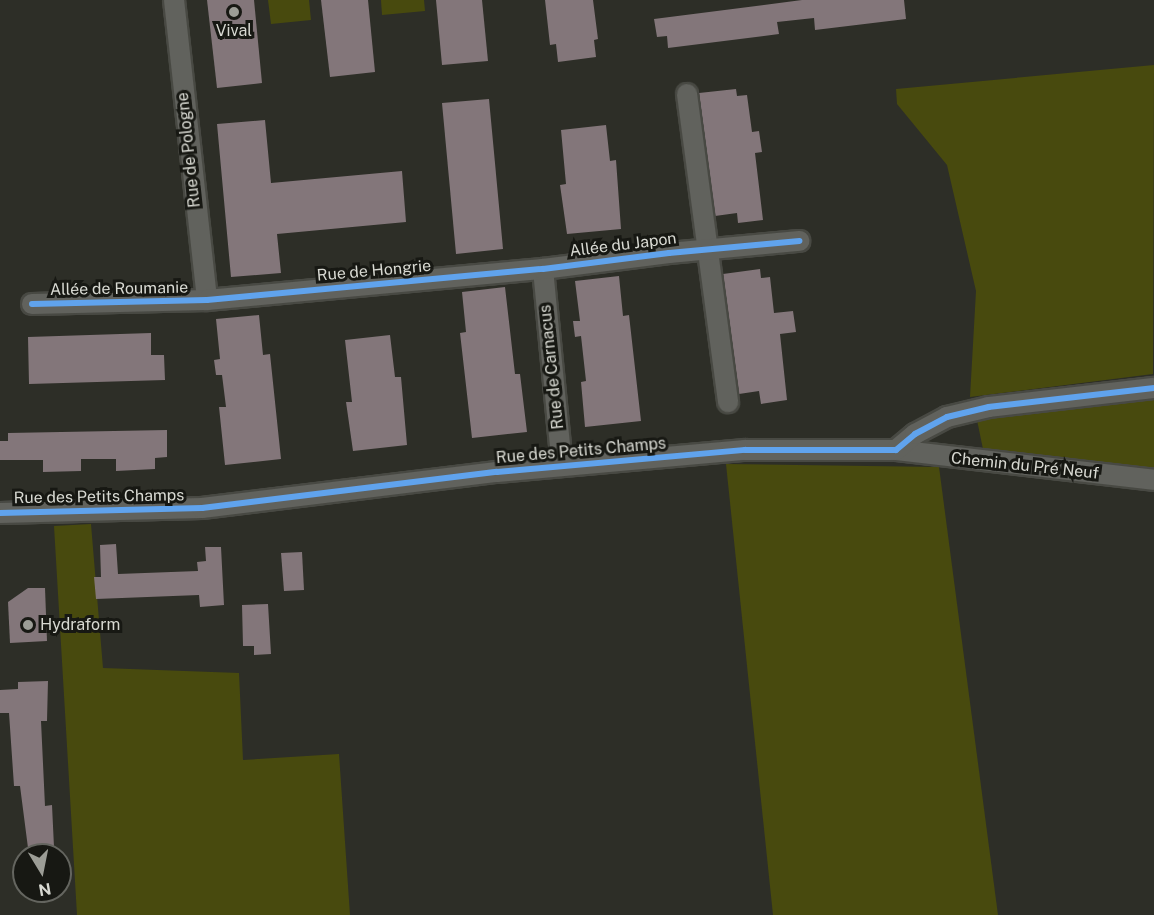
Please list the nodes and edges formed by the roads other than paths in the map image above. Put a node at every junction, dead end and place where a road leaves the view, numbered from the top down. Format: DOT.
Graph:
graph roads {
  1 [pos="174,0"];
  2 [pos="687,94"];
  3 [pos="799,241"];
  4 [pos="706,249"];
  5 [pos="543,269"];
  6 [pos="207,300"];
  7 [pos="32,304"];
  8 [pos="1154,388"];
  9 [pos="728,402"];
  10 [pos="896,450"];
  11 [pos="562,465"];
  12 [pos="1154,480"];
  13 [pos="0,513"];
  1 -- 6 [label="street, Rue de Pologne"];
  2 -- 4 [label="street"];
  3 -- 4 [label="street, Allée du Japon"];
  4 -- 5 [label="street, Allée du Japon"];
  4 -- 9 [label="street"];
  5 -- 6 [label="street, Rue de Hongrie"];
  5 -- 11 [label="street, Rue de Carnacus"];
  6 -- 7 [label="street, Allée de Roumanie"];
  8 -- 10 [label="street"];
  10 -- 11 [label="street, Rue des Petits Champs"];
  10 -- 12 [label="street, Chemin du Pré Neuf"];
  11 -- 13 [label="street, Rue des Petits Champs"];
}
